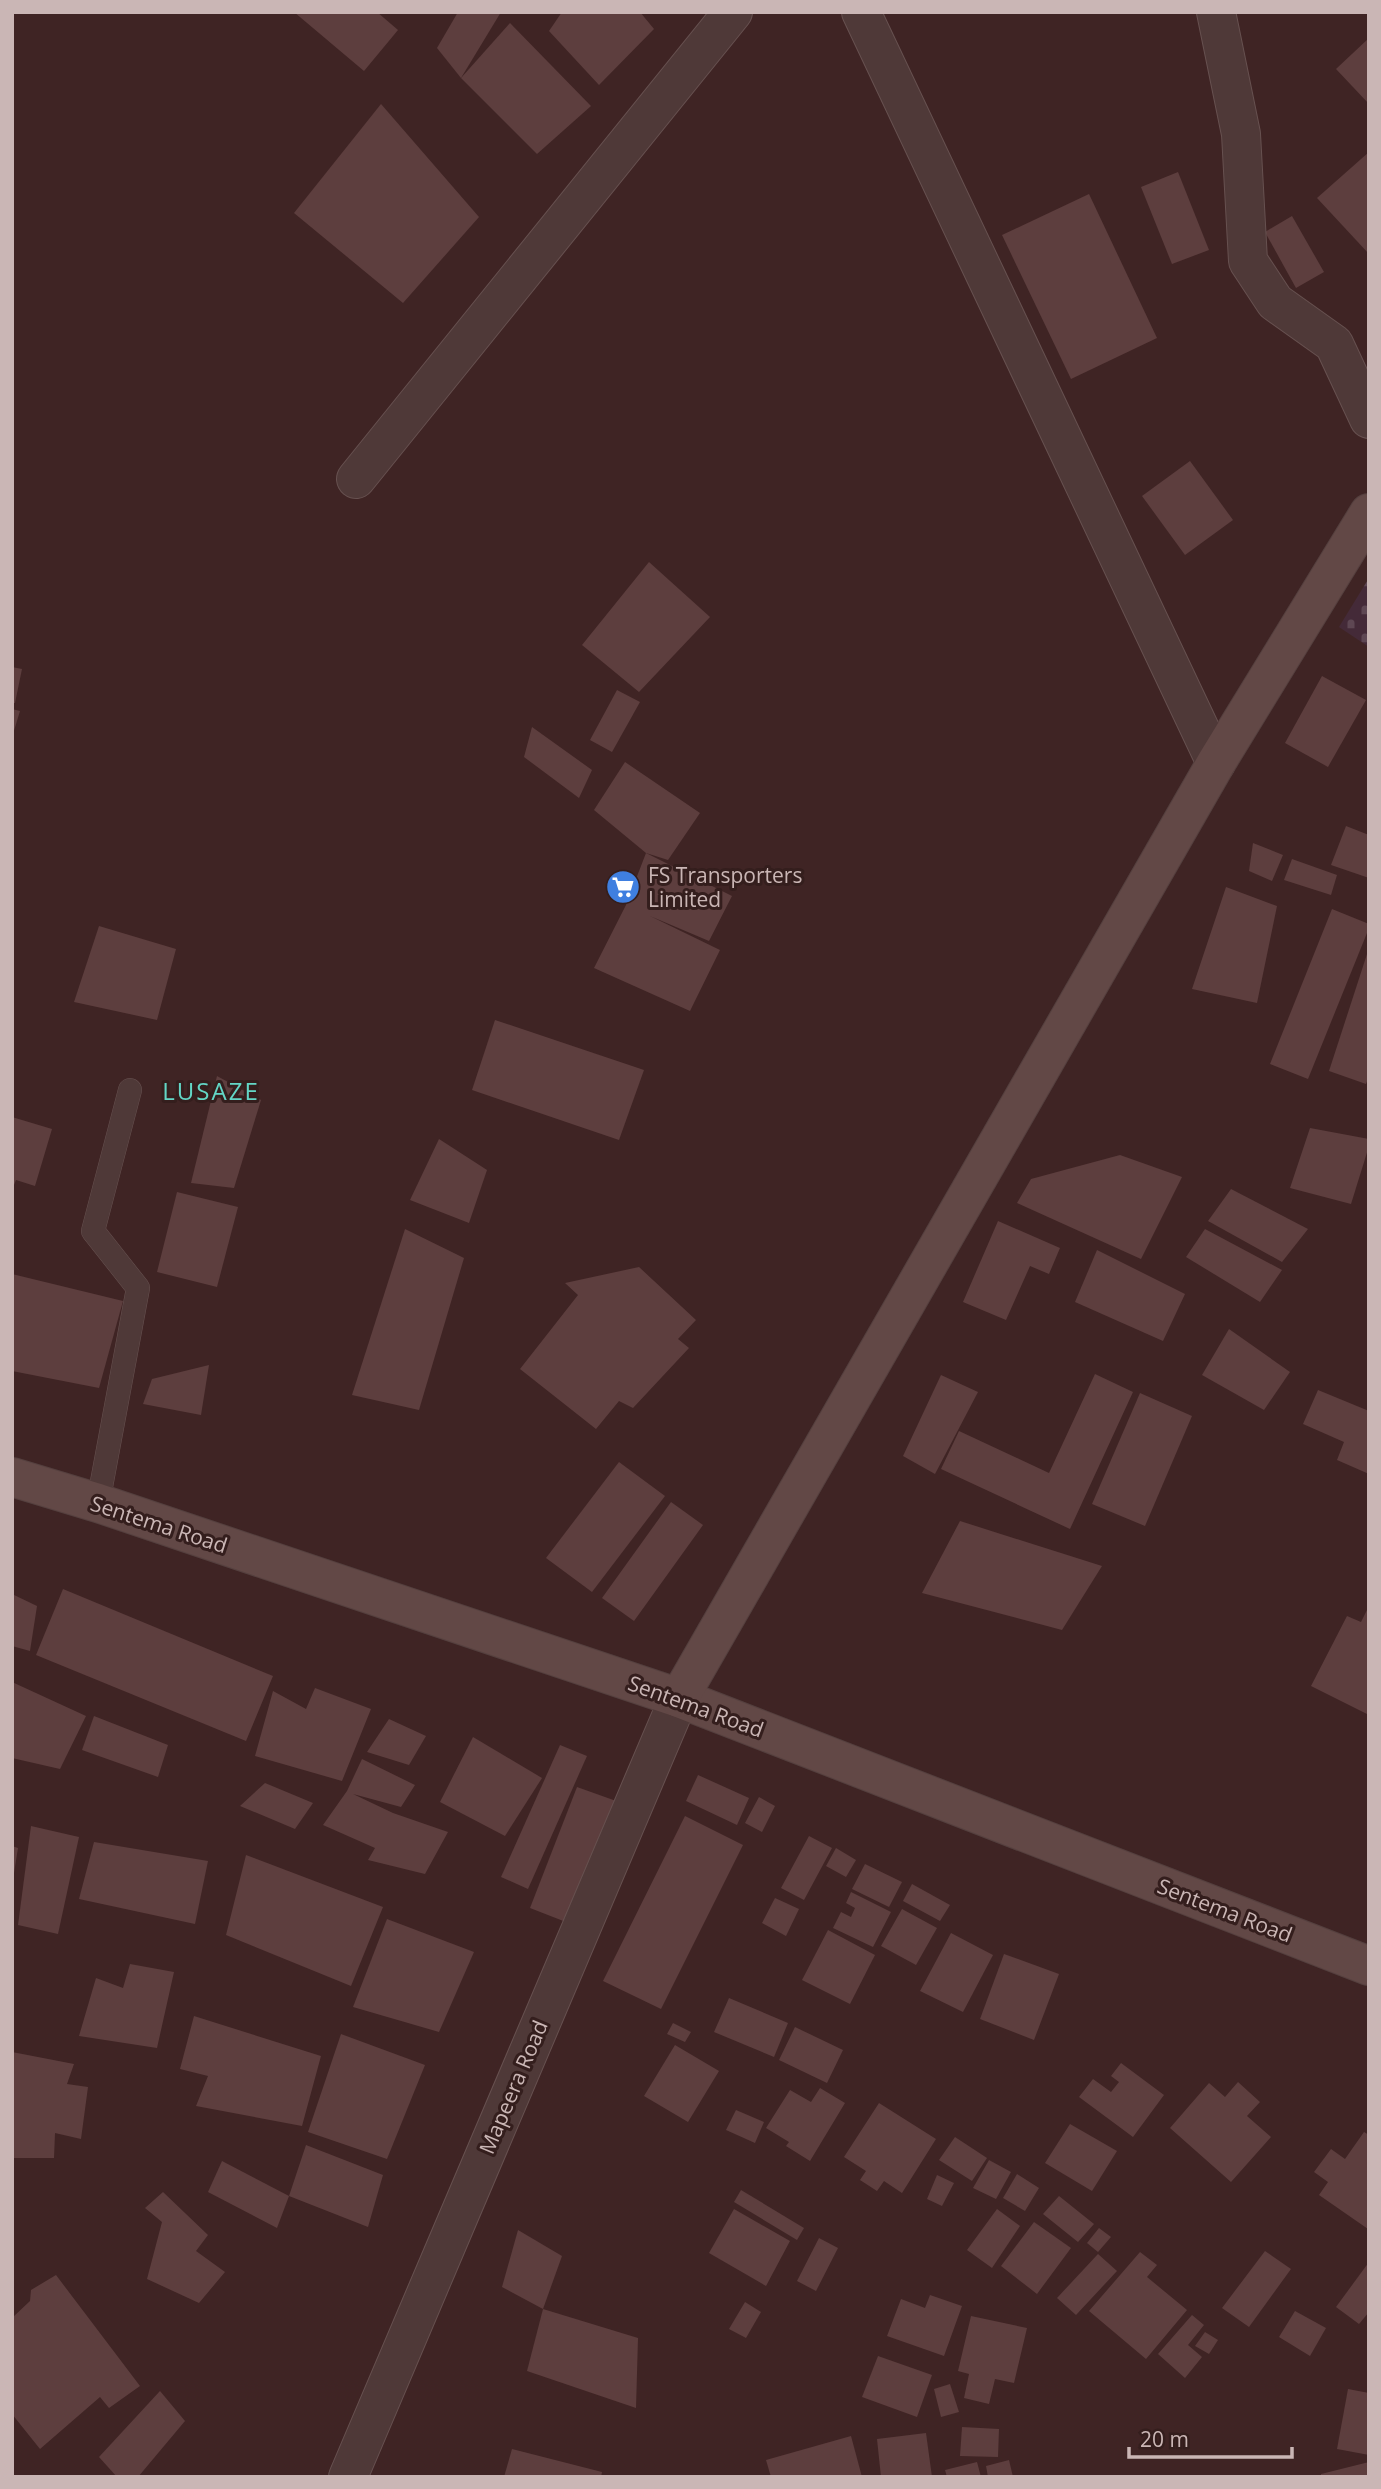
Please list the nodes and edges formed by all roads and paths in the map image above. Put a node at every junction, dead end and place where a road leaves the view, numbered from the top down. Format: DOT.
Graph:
graph roads {
  1 [pos="733,12"];
  2 [pos="861,12"];
  3 [pos="1216,12"];
  4 [pos="1369,419"];
  5 [pos="356,479"];
  6 [pos="1369,513"];
  7 [pos="1216,763"];
  8 [pos="130,1090"];
  9 [pos="12,1477"];
  10 [pos="98,1503"];
  11 [pos="679,1698"];
  12 [pos="1369,1966"];
  13 [pos="348,2477"];
  1 -- 5 [label="street"];
  2 -- 7 [label="street"];
  3 -- 4 [label="street"];
  6 -- 7 [label="main road"];
  7 -- 11 [label="main road"];
  8 -- 10 [label="lane"];
  9 -- 10 [label="main road, Sentema Road"];
  10 -- 11 [label="main road, Sentema Road"];
  11 -- 12 [label="main road, Sentema Road"];
  11 -- 13 [label="street, Mapeera Road"];
}
